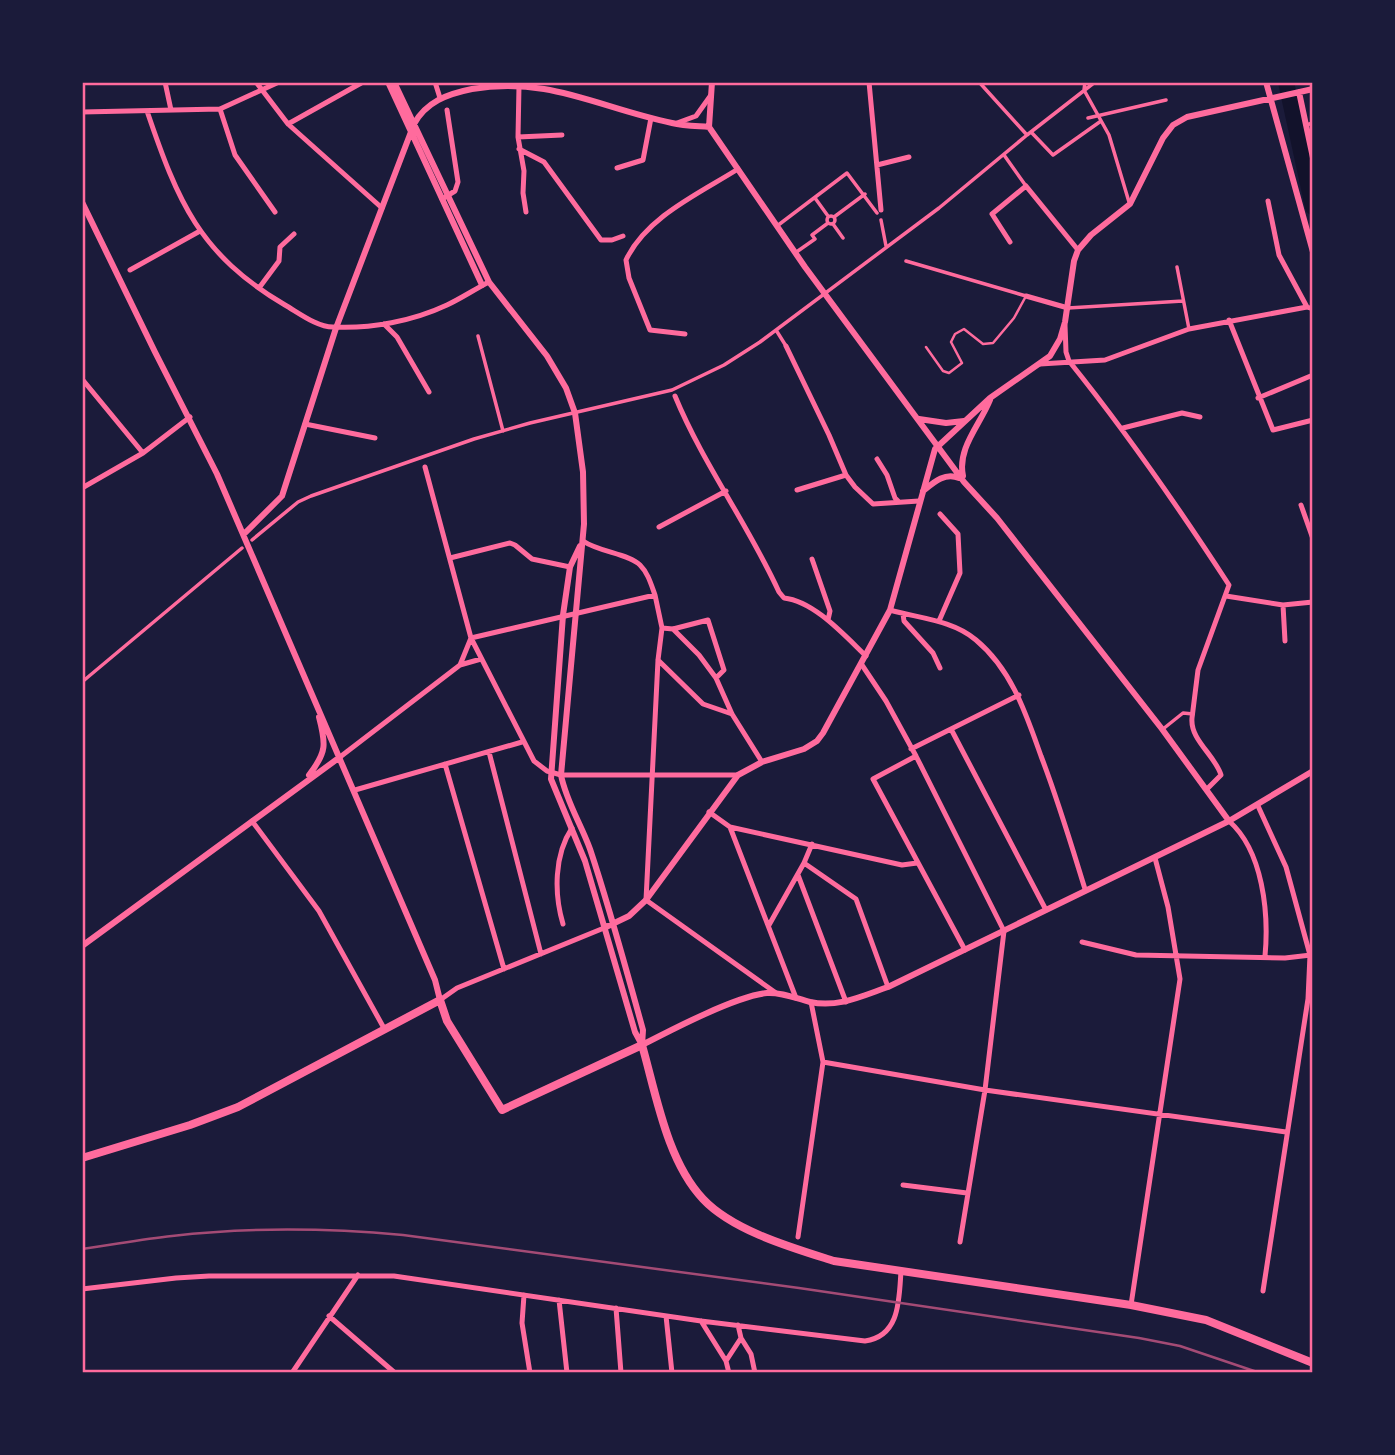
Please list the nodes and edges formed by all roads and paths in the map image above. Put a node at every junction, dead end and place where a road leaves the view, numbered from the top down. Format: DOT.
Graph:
graph roads {
  1 [pos="165,82"];
  2 [pos="256,82"];
  3 [pos="279,82"];
  4 [pos="363,82"];
  5 [pos="388,82"];
  6 [pos="394,82"];
  7 [pos="435,82"];
  8 [pos="712,82"];
  9 [pos="869,82"];
  10 [pos="979,82"];
  11 [pos="1085,82"];
  12 [pos="1095,82"];
  13 [pos="1266,82"];
  14 [pos="519,86"];
  15 [pos="1313,89"];
  16 [pos="1084,90"];
  17 [pos="261,91"];
  18 [pos="1297,92"];
  19 [pos="712,93"];
  20 [pos="440,98"];
  21 [pos="1270,98"];
  22 [pos="1166,100"];
  23 [pos="220,108"];
  24 [pos="171,110"];
  25 [pos="447,110"];
  26 [pos="147,111"];
  27 [pos="82,112"];
  28 [pos="1098,116"];
  29 [pos="651,118"];
  30 [pos="1088,118"];
  31 [pos="1101,121"];
  32 [pos="288,124"];
  33 [pos="414,124"];
  34 [pos="674,124"];
  35 [pos="1309,124"];
  36 [pos="709,127"];
  37 [pos="411,132"];
  38 [pos="1029,133"];
  39 [pos="562,135"];
  40 [pos="517,137"];
  41 [pos="519,149"];
  42 [pos="1004,155"];
  43 [pos="909,157"];
  44 [pos="1313,158"];
  45 [pos="877,165"];
  46 [pos="617,168"];
  47 [pos="738,169"];
  48 [pos="1026,186"];
  49 [pos="865,194"];
  50 [pos="445,197"];
  51 [pos="815,198"];
  52 [pos="1268,201"];
  53 [pos="82,202"];
  54 [pos="1130,204"];
  55 [pos="383,208"];
  56 [pos="879,211"];
  57 [pos="275,212"];
  58 [pos="526,212"];
  59 [pos="828,217"];
  60 [pos="834,217"];
  61 [pos="881,220"];
  62 [pos="830,223"];
  63 [pos="777,226"];
  64 [pos="200,231"];
  65 [pos="294,234"];
  66 [pos="623,236"];
  67 [pos="843,238"];
  68 [pos="1010,242"];
  69 [pos="886,247"];
  70 [pos="1078,250"];
  71 [pos="1313,252"];
  72 [pos="795,253"];
  73 [pos="906,261"];
  74 [pos="1178,267"];
  75 [pos="130,270"];
  76 [pos="486,283"];
  77 [pos="259,288"];
  78 [pos="824,294"];
  79 [pos="1027,296"];
  80 [pos="1183,301"];
  81 [pos="1069,308"];
  82 [pos="1310,308"];
  83 [pos="1229,320"];
  84 [pos="1065,322"];
  85 [pos="384,324"];
  86 [pos="336,327"];
  87 [pos="1189,329"];
  88 [pos="776,330"];
  89 [pos="685,334"];
  90 [pos="478,336"];
  91 [pos="786,346"];
  92 [pos="926,347"];
  93 [pos="1069,361"];
  94 [pos="1040,363"];
  95 [pos="1313,375"];
  96 [pos="82,379"];
  97 [pos="429,392"];
  98 [pos="675,396"];
  99 [pos="1258,397"];
  100 [pos="990,398"];
  101 [pos="575,413"];
  102 [pos="190,417"];
  103 [pos="1200,417"];
  104 [pos="918,418"];
  105 [pos="966,420"];
  106 [pos="1313,420"];
  107 [pos="305,425"];
  108 [pos="1123,428"];
  109 [pos="503,431"];
  110 [pos="375,438"];
  111 [pos="937,445"];
  112 [pos="143,453"];
  113 [pos="422,456"];
  114 [pos="877,459"];
  115 [pos="425,467"];
  116 [pos="846,475"];
  117 [pos="964,482"];
  118 [pos="82,488"];
  119 [pos="797,490"];
  120 [pos="726,491"];
  121 [pos="922,492"];
  122 [pos="919,501"];
  123 [pos="899,502"];
  124 [pos="1301,505"];
  125 [pos="940,514"];
  126 [pos="659,527"];
  127 [pos="244,534"];
  128 [pos="1313,538"];
  129 [pos="252,540"];
  130 [pos="583,541"];
  131 [pos="242,548"];
  132 [pos="450,558"];
  133 [pos="812,559"];
  134 [pos="570,567"];
  135 [pos="655,595"];
  136 [pos="1226,596"];
  137 [pos="1313,602"];
  138 [pos="1283,605"];
  139 [pos="890,610"];
  140 [pos="576,612"];
  141 [pos="903,614"];
  142 [pos="563,615"];
  143 [pos="828,620"];
  144 [pos="939,621"];
  145 [pos="663,628"];
  146 [pos="673,629"];
  147 [pos="471,638"];
  148 [pos="1285,641"];
  149 [pos="866,657"];
  150 [pos="481,659"];
  151 [pos="658,660"];
  152 [pos="460,665"];
  153 [pos="862,665"];
  154 [pos="940,668"];
  155 [pos="716,678"];
  156 [pos="82,682"];
  157 [pos="1019,695"];
  158 [pos="316,702"];
  159 [pos="1193,714"];
  160 [pos="732,715"];
  161 [pos="951,729"];
  162 [pos="1162,729"];
  163 [pos="522,742"];
  164 [pos="911,749"];
  165 [pos="489,752"];
  166 [pos="916,756"];
  167 [pos="340,757"];
  168 [pos="762,762"];
  169 [pos="445,764"];
  170 [pos="1313,771"];
  171 [pos="551,773"];
  172 [pos="652,774"];
  173 [pos="561,775"];
  174 [pos="738,775"];
  175 [pos="303,783"];
  176 [pos="1207,789"];
  177 [pos="355,790"];
  178 [pos="1258,806"];
  179 [pos="709,812"];
  180 [pos="252,821"];
  181 [pos="1229,821"];
  182 [pos="730,827"];
  183 [pos="572,828"];
  184 [pos="812,844"];
  185 [pos="1155,858"];
  186 [pos="804,863"];
  187 [pos="917,863"];
  188 [pos="798,875"];
  189 [pos="1085,889"];
  190 [pos="646,900"];
  191 [pos="1046,910"];
  192 [pos="563,924"];
  193 [pos="614,925"];
  194 [pos="769,925"];
  195 [pos="604,928"];
  196 [pos="1004,931"];
  197 [pos="1082,942"];
  198 [pos="82,946"];
  199 [pos="965,950"];
  200 [pos="541,954"];
  201 [pos="1311,955"];
  202 [pos="1177,956"];
  203 [pos="1265,956"];
  204 [pos="504,969"];
  205 [pos="888,987"];
  206 [pos="776,993"];
  207 [pos="796,998"];
  208 [pos="1311,999"];
  209 [pos="440,1000"];
  210 [pos="811,1002"];
  211 [pos="846,1002"];
  212 [pos="385,1030"];
  213 [pos="642,1045"];
  214 [pos="823,1062"];
  215 [pos="985,1090"];
  216 [pos="1159,1115"];
  217 [pos="1286,1132"];
  218 [pos="82,1158"];
  219 [pos="903,1185"];
  220 [pos="968,1193"];
  221 [pos="798,1237"];
  222 [pos="960,1242"];
  223 [pos="901,1271"];
  224 [pos="358,1275"];
  225 [pos="82,1289"];
  226 [pos="1263,1292"];
  227 [pos="524,1295"];
  228 [pos="559,1300"];
  229 [pos="1131,1305"];
  230 [pos="615,1308"];
  231 [pos="666,1316"];
  232 [pos="329,1317"];
  233 [pos="701,1321"];
  234 [pos="738,1325"];
  235 [pos="741,1338"];
  236 [pos="726,1361"];
  237 [pos="1313,1363"];
  238 [pos="296,1371"];
  239 [pos="395,1373"];
  240 [pos="530,1373"];
  241 [pos="567,1373"];
  242 [pos="621,1373"];
  243 [pos="672,1373"];
  244 [pos="729,1373"];
  245 [pos="755,1373"];
  1 -- 24 [label="street"];
  2 -- 17 [label="street"];
  3 -- 17 [label="street"];
  4 -- 32 [label="street"];
  5 -- 37 [label="street"];
  6 -- 33 [label="street"];
  7 -- 20 [label="street"];
  8 -- 19 [label="street"];
  9 -- 45 [label="street"];
  10 -- 38 [label="street"];
  11 -- 16 [label="street"];
  12 -- 16 [label="street"];
  13 -- 21 [label="street"];
  14 -- 20 [label="street"];
  14 -- 29 [label="street"];
  14 -- 40 [label="street"];
  15 -- 18 [label="street"];
  16 -- 28 [label="street"];
  16 -- 38 [label="street"];
  17 -- 23 [label="street"];
  17 -- 32 [label="street"];
  18 -- 21 [label="street"];
  18 -- 35 [label="street"];
  19 -- 34 [label="street"];
  19 -- 36 [label="street"];
  20 -- 33 [label="street"];
  21 -- 54 [label="street"];
  21 -- 71 [label="street"];
  22 -- 28 [label="street"];
  23 -- 24 [label="street"];
  23 -- 57 [label="street"];
  24 -- 26 [label="street"];
  25 -- 50 [label="street"];
  26 -- 27 [label="street"];
  26 -- 64 [label="street"];
  28 -- 30 [label="street"];
  28 -- 31 [label="street"];
  29 -- 34 [label="street"];
  29 -- 46 [label="street"];
  31 -- 38 [label="street"];
  31 -- 54 [label="street"];
  32 -- 55 [label="street"];
  33 -- 37 [label="street"];
  33 -- 50 [label="street"];
  34 -- 36 [label="street"];
  35 -- 44 [label="street"];
  36 -- 47 [label="street"];
  37 -- 50 [label="street"];
  37 -- 55 [label="street"];
  38 -- 42 [label="street"];
  39 -- 40 [label="street"];
  40 -- 41 [label="street"];
  41 -- 58 [label="street"];
  41 -- 66 [label="street"];
  42 -- 48 [label="street"];
  42 -- 69 [label="street"];
  43 -- 45 [label="street"];
  45 -- 56 [label="street"];
  47 -- 63 [label="street"];
  47 -- 89 [label="street"];
  48 -- 68 [label="street"];
  48 -- 70 [label="street"];
  49 -- 51 [label="street"];
  49 -- 56 [label="street"];
  49 -- 60 [label="street"];
  50 -- 76 [label="street"];
  51 -- 59 [label="street"];
  51 -- 63 [label="street"];
  52 -- 82 [label="street"];
  53 -- 102 [label="street"];
  54 -- 70 [label="street"];
  55 -- 86 [label="street"];
  59 -- 60 [label="street"];
  59 -- 62 [label="street"];
  60 -- 62 [label="street"];
  61 -- 69 [label="street"];
  62 -- 67 [label="street"];
  62 -- 72 [label="street"];
  63 -- 72 [label="street"];
  64 -- 75 [label="street"];
  64 -- 77 [label="street"];
  65 -- 77 [label="street"];
  69 -- 78 [label="street"];
  70 -- 81 [label="street"];
  72 -- 78 [label="street"];
  73 -- 79 [label="street"];
  74 -- 80 [label="street"];
  76 -- 85 [label="street"];
  76 -- 101 [label="street"];
  77 -- 86 [label="street"];
  78 -- 88 [label="street"];
  78 -- 104 [label="street"];
  79 -- 81 [label="street"];
  79 -- 92 [label="lane"];
  80 -- 81 [label="street"];
  80 -- 87 [label="street"];
  81 -- 84 [label="street"];
  82 -- 83 [label="street"];
  83 -- 87 [label="street"];
  83 -- 99 [label="street"];
  84 -- 93 [label="street"];
  84 -- 94 [label="street"];
  85 -- 86 [label="street"];
  85 -- 97 [label="street"];
  86 -- 107 [label="street"];
  87 -- 93 [label="street"];
  88 -- 91 [label="street"];
  88 -- 101 [label="street"];
  90 -- 109 [label="street"];
  91 -- 116 [label="street"];
  93 -- 94 [label="street"];
  93 -- 108 [label="street"];
  94 -- 100 [label="street"];
  95 -- 99 [label="street"];
  96 -- 112 [label="street"];
  98 -- 120 [label="street"];
  99 -- 106 [label="street"];
  100 -- 105 [label="street"];
  100 -- 117 [label="street"];
  101 -- 109 [label="street"];
  101 -- 130 [label="street"];
  102 -- 112 [label="street"];
  102 -- 127 [label="street"];
  103 -- 108 [label="street"];
  104 -- 105 [label="street"];
  104 -- 111 [label="street"];
  105 -- 111 [label="street"];
  107 -- 110 [label="street"];
  107 -- 127 [label="street"];
  108 -- 136 [label="street"];
  109 -- 113 [label="street"];
  111 -- 117 [label="street"];
  111 -- 121 [label="street"];
  112 -- 118 [label="street"];
  113 -- 115 [label="street"];
  113 -- 129 [label="street"];
  114 -- 123 [label="street"];
  115 -- 132 [label="street"];
  116 -- 119 [label="street"];
  116 -- 123 [label="street"];
  117 -- 121 [label="street"];
  117 -- 162 [label="street"];
  120 -- 126 [label="street"];
  120 -- 143 [label="street"];
  121 -- 122 [label="street"];
  122 -- 123 [label="street"];
  122 -- 139 [label="street"];
  124 -- 128 [label="street"];
  125 -- 144 [label="street"];
  127 -- 158 [label="street"];
  130 -- 134 [label="street"];
  130 -- 135 [label="street"];
  130 -- 140 [label="street"];
  131 -- 156 [label="street"];
  132 -- 134 [label="street"];
  132 -- 147 [label="street"];
  133 -- 143 [label="street"];
  134 -- 142 [label="street"];
  135 -- 140 [label="street"];
  135 -- 145 [label="street"];
  136 -- 138 [label="street"];
  136 -- 159 [label="street"];
  137 -- 138 [label="street"];
  138 -- 148 [label="street"];
  139 -- 141 [label="street"];
  139 -- 149 [label="street"];
  140 -- 142 [label="street"];
  140 -- 173 [label="street"];
  141 -- 144 [label="street"];
  141 -- 154 [label="street"];
  142 -- 147 [label="street"];
  142 -- 171 [label="street"];
  143 -- 149 [label="street"];
  144 -- 157 [label="street"];
  145 -- 146 [label="street"];
  145 -- 151 [label="street"];
  146 -- 155 [label="street"];
  146 -- 155 [label="street"];
  147 -- 150 [label="street"];
  147 -- 152 [label="street"];
  149 -- 153 [label="street"];
  150 -- 152 [label="street"];
  150 -- 163 [label="street"];
  151 -- 160 [label="street"];
  151 -- 172 [label="street"];
  152 -- 167 [label="street"];
  153 -- 164 [label="street"];
  153 -- 168 [label="street"];
  155 -- 160 [label="street"];
  157 -- 161 [label="street"];
  157 -- 189 [label="street"];
  158 -- 167 [label="street"];
  158 -- 175 [label="street"];
  159 -- 162 [label="street"];
  159 -- 176 [label="street"];
  160 -- 168 [label="street"];
  161 -- 164 [label="street"];
  161 -- 191 [label="street"];
  162 -- 176 [label="street"];
  163 -- 165 [label="street"];
  163 -- 171 [label="street"];
  164 -- 166 [label="street"];
  165 -- 169 [label="street"];
  165 -- 200 [label="street"];
  166 -- 187 [label="street"];
  166 -- 196 [label="street"];
  167 -- 175 [label="street"];
  167 -- 177 [label="street"];
  168 -- 174 [label="street"];
  169 -- 177 [label="street"];
  169 -- 204 [label="street"];
  170 -- 178 [label="street"];
  171 -- 173 [label="street"];
  171 -- 183 [label="street"];
  172 -- 173 [label="street"];
  172 -- 174 [label="street"];
  172 -- 190 [label="street"];
  173 -- 193 [label="street"];
  174 -- 179 [label="street"];
  175 -- 180 [label="street"];
  176 -- 181 [label="street"];
  177 -- 209 [label="street"];
  178 -- 181 [label="street"];
  178 -- 201 [label="street"];
  179 -- 182 [label="street"];
  179 -- 190 [label="street"];
  180 -- 198 [label="street"];
  180 -- 212 [label="street"];
  181 -- 185 [label="street"];
  181 -- 203 [label="street"];
  182 -- 184 [label="street"];
  182 -- 194 [label="street"];
  183 -- 192 [label="street"];
  183 -- 195 [label="street"];
  184 -- 186 [label="street"];
  184 -- 187 [label="street"];
  185 -- 189 [label="street"];
  185 -- 202 [label="street"];
  186 -- 188 [label="street"];
  186 -- 205 [label="street"];
  187 -- 199 [label="street"];
  188 -- 194 [label="street"];
  188 -- 211 [label="street"];
  189 -- 191 [label="street"];
  190 -- 193 [label="street"];
  190 -- 206 [label="street"];
  191 -- 196 [label="street"];
  193 -- 195 [label="street"];
  193 -- 213 [label="street"];
  194 -- 207 [label="street"];
  195 -- 200 [label="street"];
  195 -- 213 [label="street"];
  196 -- 199 [label="street"];
  196 -- 215 [label="street"];
  197 -- 202 [label="street"];
  199 -- 205 [label="street"];
  200 -- 204 [label="street"];
  201 -- 203 [label="street"];
  201 -- 208 [label="street"];
  202 -- 203 [label="street"];
  202 -- 216 [label="street"];
  204 -- 209 [label="street"];
  205 -- 211 [label="street"];
  206 -- 207 [label="street"];
  206 -- 213 [label="street"];
  207 -- 210 [label="street"];
  208 -- 217 [label="street"];
  209 -- 212 [label="main road"];
  209 -- 213 [label="main road"];
  210 -- 211 [label="street"];
  210 -- 214 [label="street"];
  212 -- 218 [label="main road"];
  213 -- 223 [label="main road"];
  214 -- 215 [label="street"];
  214 -- 221 [label="street"];
  215 -- 216 [label="street"];
  215 -- 220 [label="street"];
  216 -- 217 [label="street"];
  216 -- 229 [label="street"];
  217 -- 226 [label="street"];
  219 -- 220 [label="street"];
  220 -- 222 [label="street"];
  223 -- 229 [label="main road"];
  223 -- 234 [label="street"];
  224 -- 225 [label="street"];
  224 -- 227 [label="street"];
  224 -- 232 [label="street"];
  227 -- 228 [label="street"];
  227 -- 240 [label="street"];
  228 -- 230 [label="street"];
  228 -- 241 [label="street"];
  229 -- 237 [label="main road"];
  230 -- 231 [label="street"];
  230 -- 242 [label="street"];
  231 -- 233 [label="street"];
  231 -- 243 [label="street"];
  232 -- 238 [label="street"];
  232 -- 239 [label="street"];
  233 -- 234 [label="street"];
  233 -- 236 [label="street"];
  234 -- 235 [label="street"];
  235 -- 236 [label="street"];
  235 -- 245 [label="street"];
  236 -- 244 [label="street"];
}
